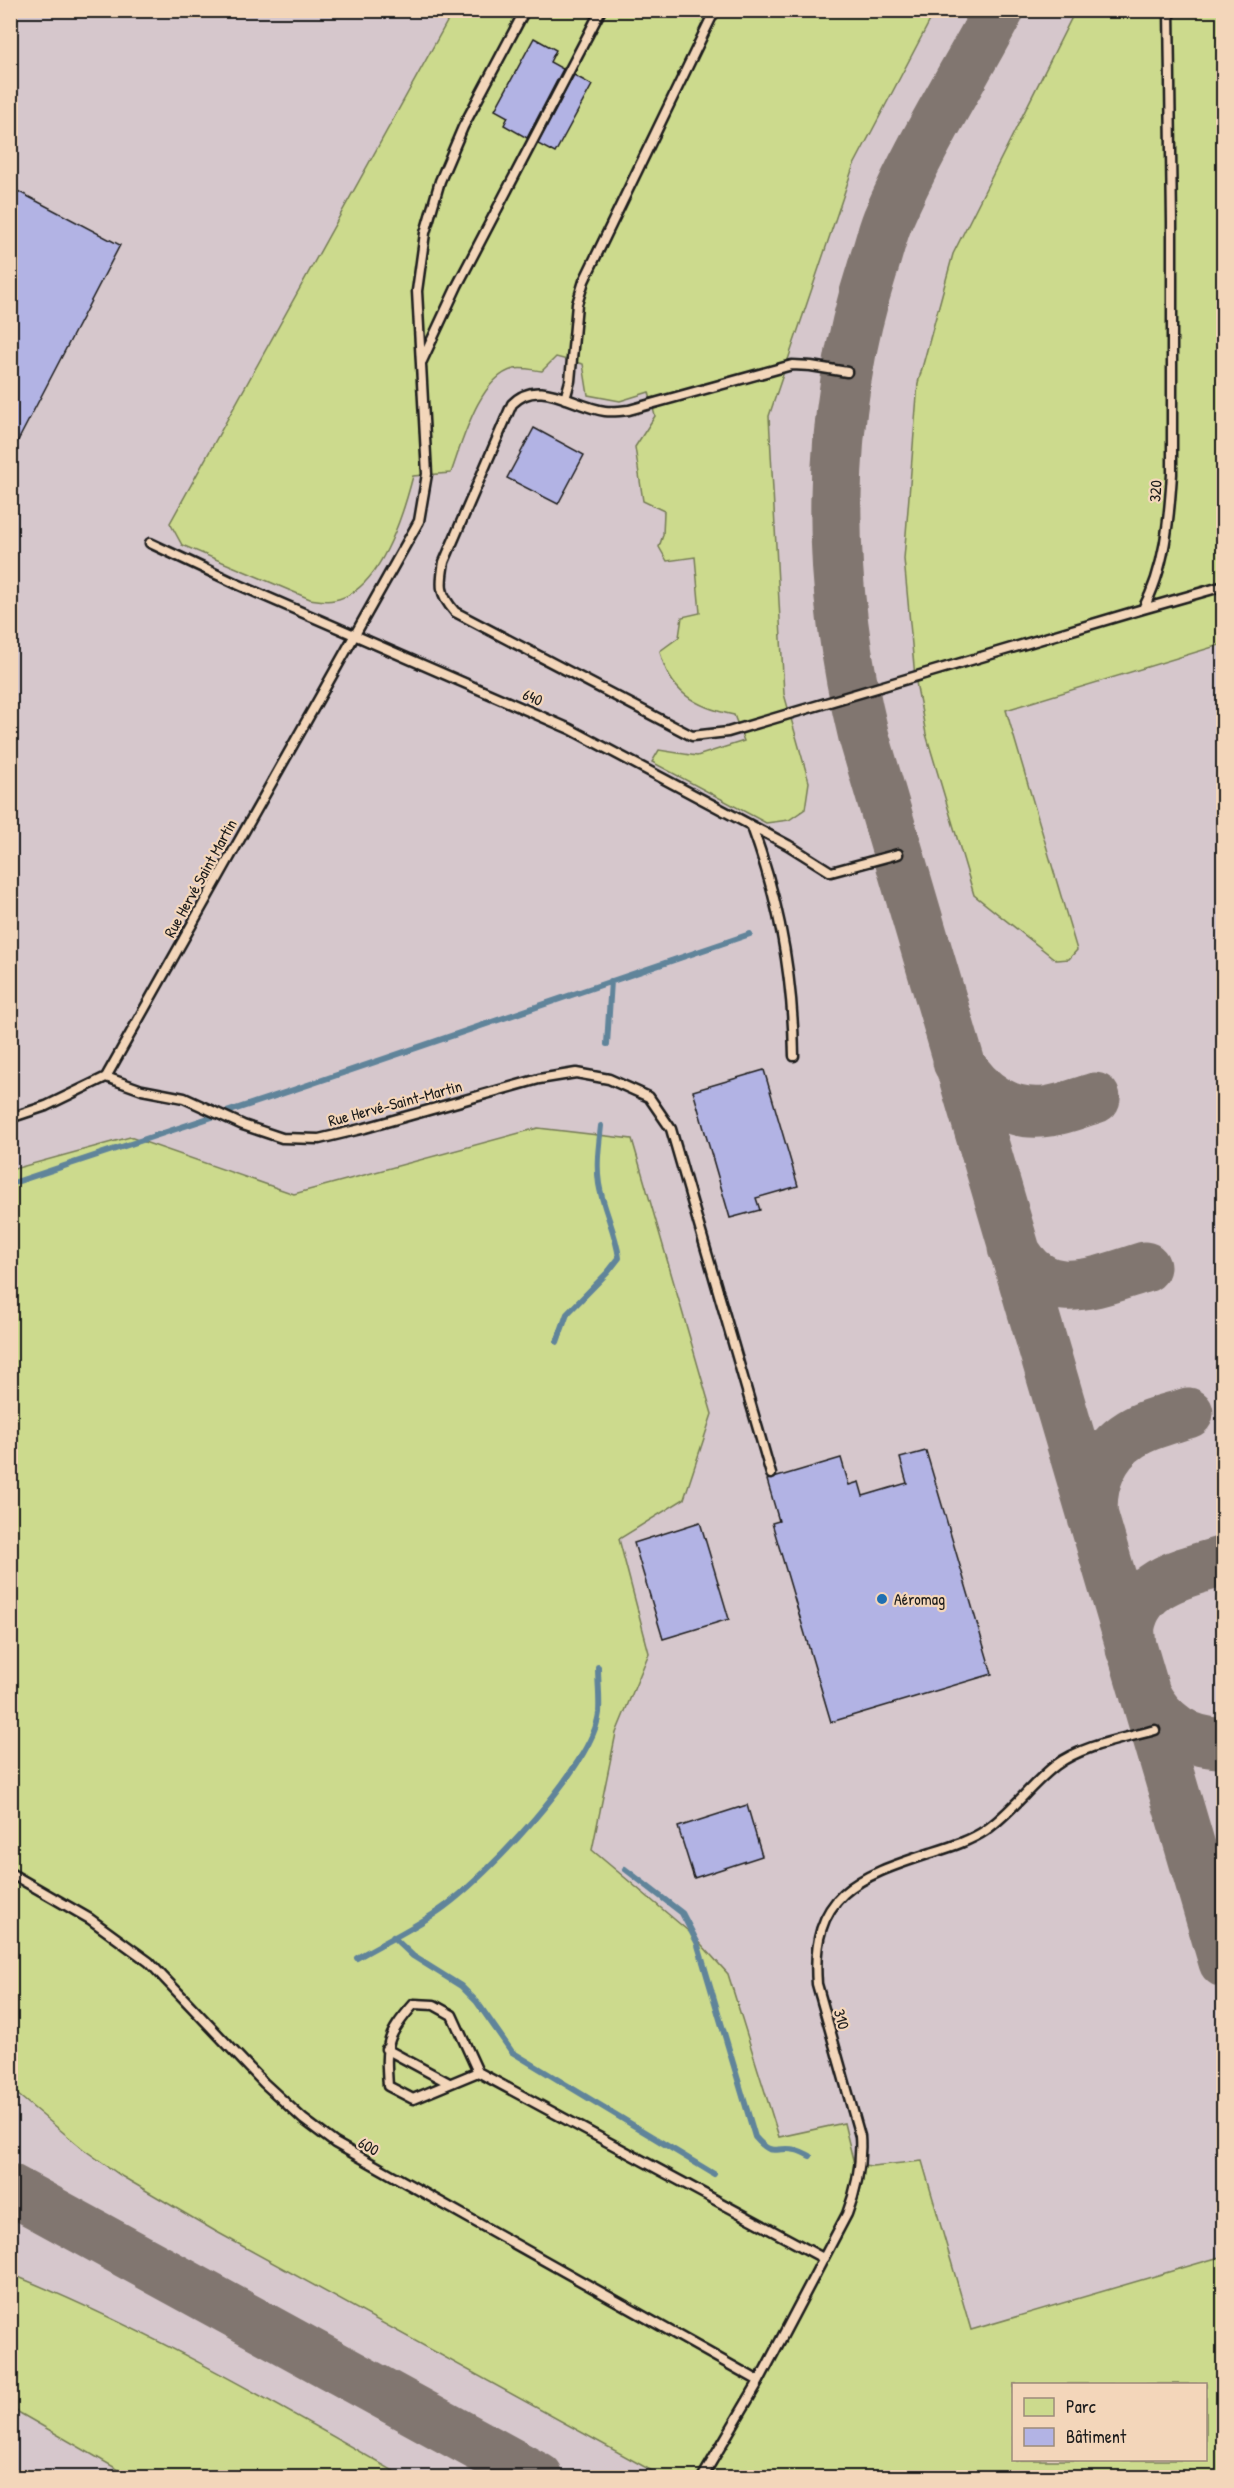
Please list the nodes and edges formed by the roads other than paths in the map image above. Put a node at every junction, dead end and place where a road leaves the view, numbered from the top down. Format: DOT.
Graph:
graph roads {
  1 [pos="525,10"];
  2 [pos="601,10"];
  3 [pos="715,10"];
  4 [pos="1169,10"];
  5 [pos="420,365"];
  6 [pos="847,372"];
  7 [pos="565,399"];
  8 [pos="150,543"];
  9 [pos="1224,586"];
  10 [pos="1143,609"];
  11 [pos="353,634"];
  12 [pos="752,827"];
  13 [pos="898,854"];
  14 [pos="794,1056"];
  15 [pos="106,1077"];
  16 [pos="10,1118"];
  17 [pos="771,1474"];
  18 [pos="1155,1730"];
  19 [pos="10,1873"];
  20 [pos="386,2049"];
  21 [pos="478,2072"];
  22 [pos="449,2083"];
  23 [pos="823,2258"];
  24 [pos="759,2381"];
  25 [pos="702,2478"];
  1 -- 5 [label="lane, Rue Hervé Saint Martin"];
  2 -- 5 [label="lane"];
  3 -- 7 [label="lane"];
  4 -- 10 [label="lane, 320"];
  5 -- 11 [label="lane, Rue Hervé Saint Martin"];
  6 -- 7 [label="lane"];
  7 -- 10 [label="lane"];
  8 -- 11 [label="lane, 640"];
  9 -- 10 [label="lane"];
  11 -- 12 [label="lane, 640"];
  11 -- 15 [label="lane, Rue Hervé Saint Martin"];
  12 -- 13 [label="lane, 640"];
  12 -- 14 [label="lane"];
  15 -- 16 [label="lane"];
  15 -- 17 [label="lane, Rue Hervé-Saint-Martin"];
  18 -- 23 [label="lane, 310"];
  19 -- 24 [label="lane, 600"];
  20 -- 21 [label="lane"];
  20 -- 22 [label="lane"];
  20 -- 22 [label="lane"];
  21 -- 22 [label="lane"];
  21 -- 23 [label="lane"];
  23 -- 24 [label="lane, 310"];
  24 -- 25 [label="lane, 310"];
}
